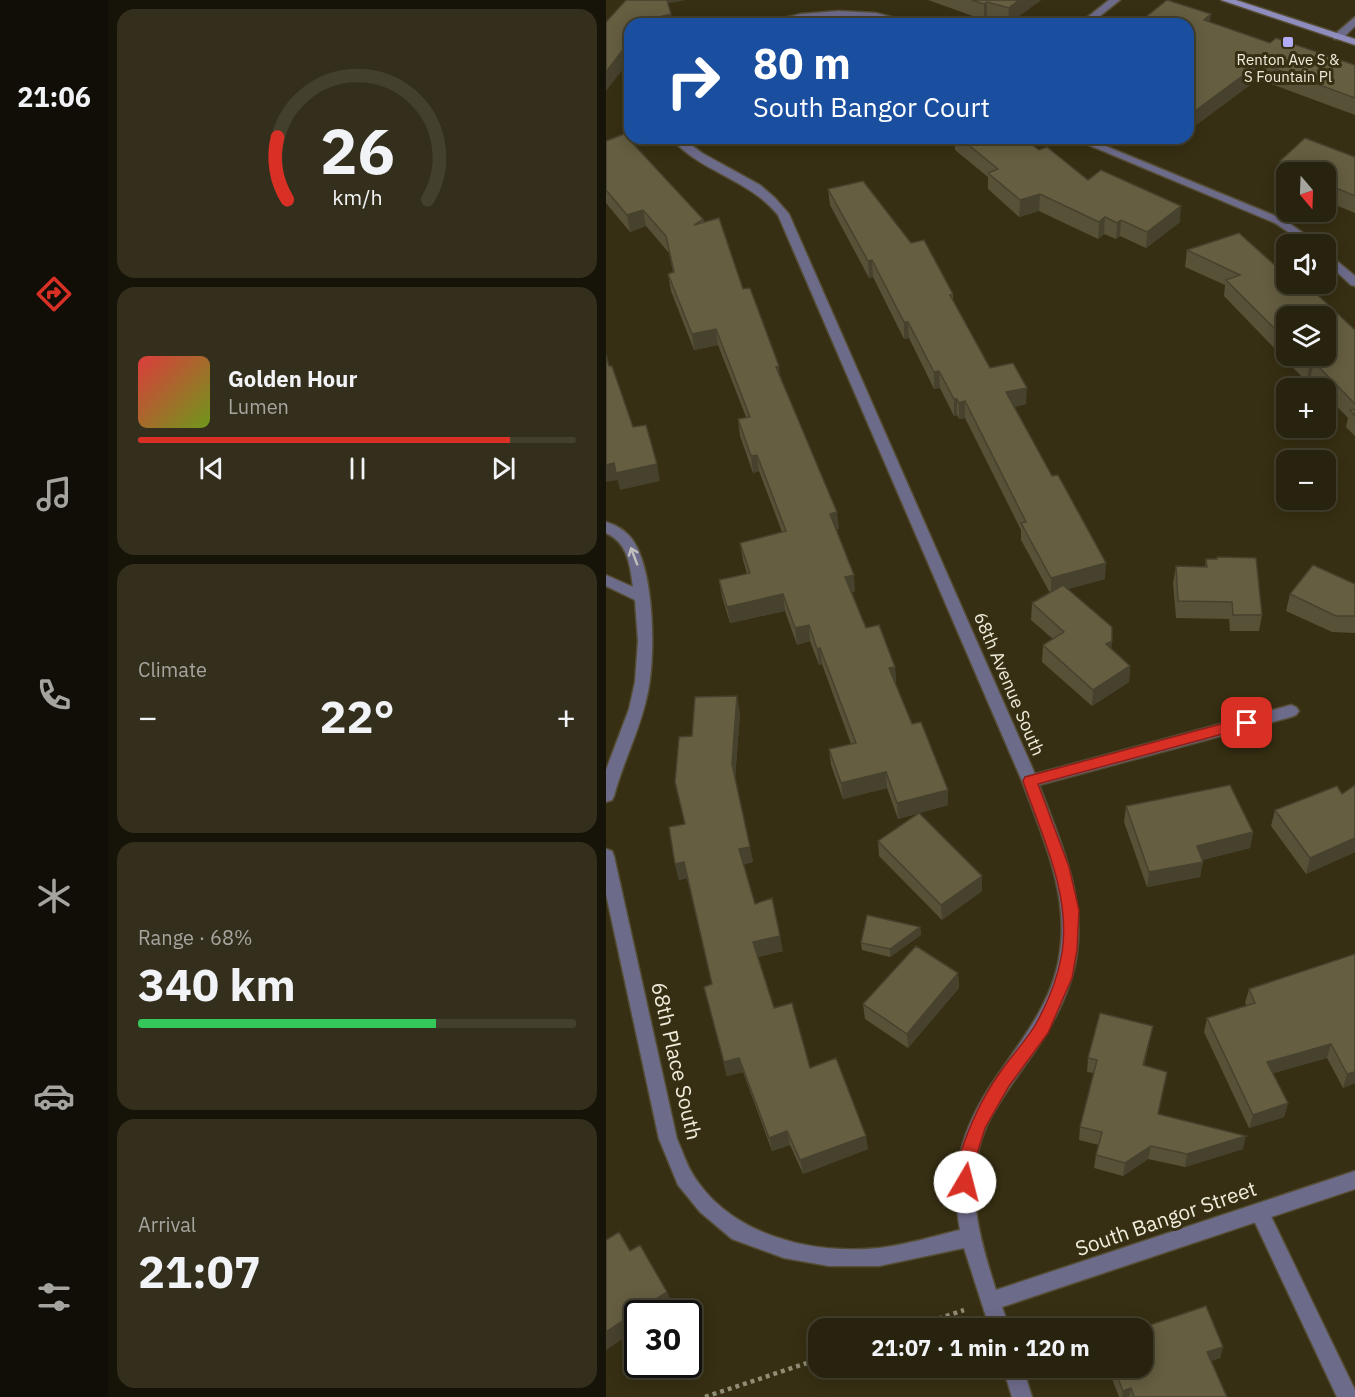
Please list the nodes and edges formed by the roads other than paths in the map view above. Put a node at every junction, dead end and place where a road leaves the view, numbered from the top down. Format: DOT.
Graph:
graph roads {
  1 [pos="1115,0"];
  2 [pos="1226,0"];
  3 [pos="794,18"];
  4 [pos="888,18"];
  5 [pos="1092,18"];
  6 [pos="1355,20"];
  7 [pos="1338,37"];
  8 [pos="1355,42"];
  9 [pos="682,144"];
  10 [pos="1092,144"];
  11 [pos="1298,234"];
  12 [pos="1336,265"];
  13 [pos="1355,282"];
  14 [pos="606,527"];
  15 [pos="606,580"];
  16 [pos="642,597"];
  17 [pos="1291,711"];
  18 [pos="1030,781"];
  19 [pos="606,796"];
  20 [pos="606,856"];
  21 [pos="1355,1180"];
  22 [pos="1259,1212"];
  23 [pos="972,1237"];
  24 [pos="991,1301"];
  25 [pos="996,1318"];
  26 [pos="1016,1378"];
  27 [pos="1022,1397"];
  28 [pos="1348,1397"];
  1 -- 5 [label="street"];
  2 -- 7 [label="main road"];
  3 -- 4 [label="street"];
  6 -- 7 [label="street"];
  7 -- 8 [label="main road"];
  9 -- 18 [label="street, 68th Avenue South"];
  10 -- 11 [label="street"];
  12 -- 13 [label="street"];
  16 -- 14 [label="street, one-way"];
  15 -- 16 [label="street"];
  16 -- 19 [label="street"];
  17 -- 18 [label="street"];
  18 -- 23 [label="street, 68th Avenue South"];
  20 -- 23 [label="street, 68th Place South"];
  21 -- 22 [label="street, South Bangor Street"];
  22 -- 24 [label="street, South Bangor Street"];
  22 -- 28 [label="street"];
  23 -- 24 [label="street, 68th Avenue South"];
  24 -- 25 [label="street, 68th Avenue South"];
  26 -- 27 [label="street"];
}
